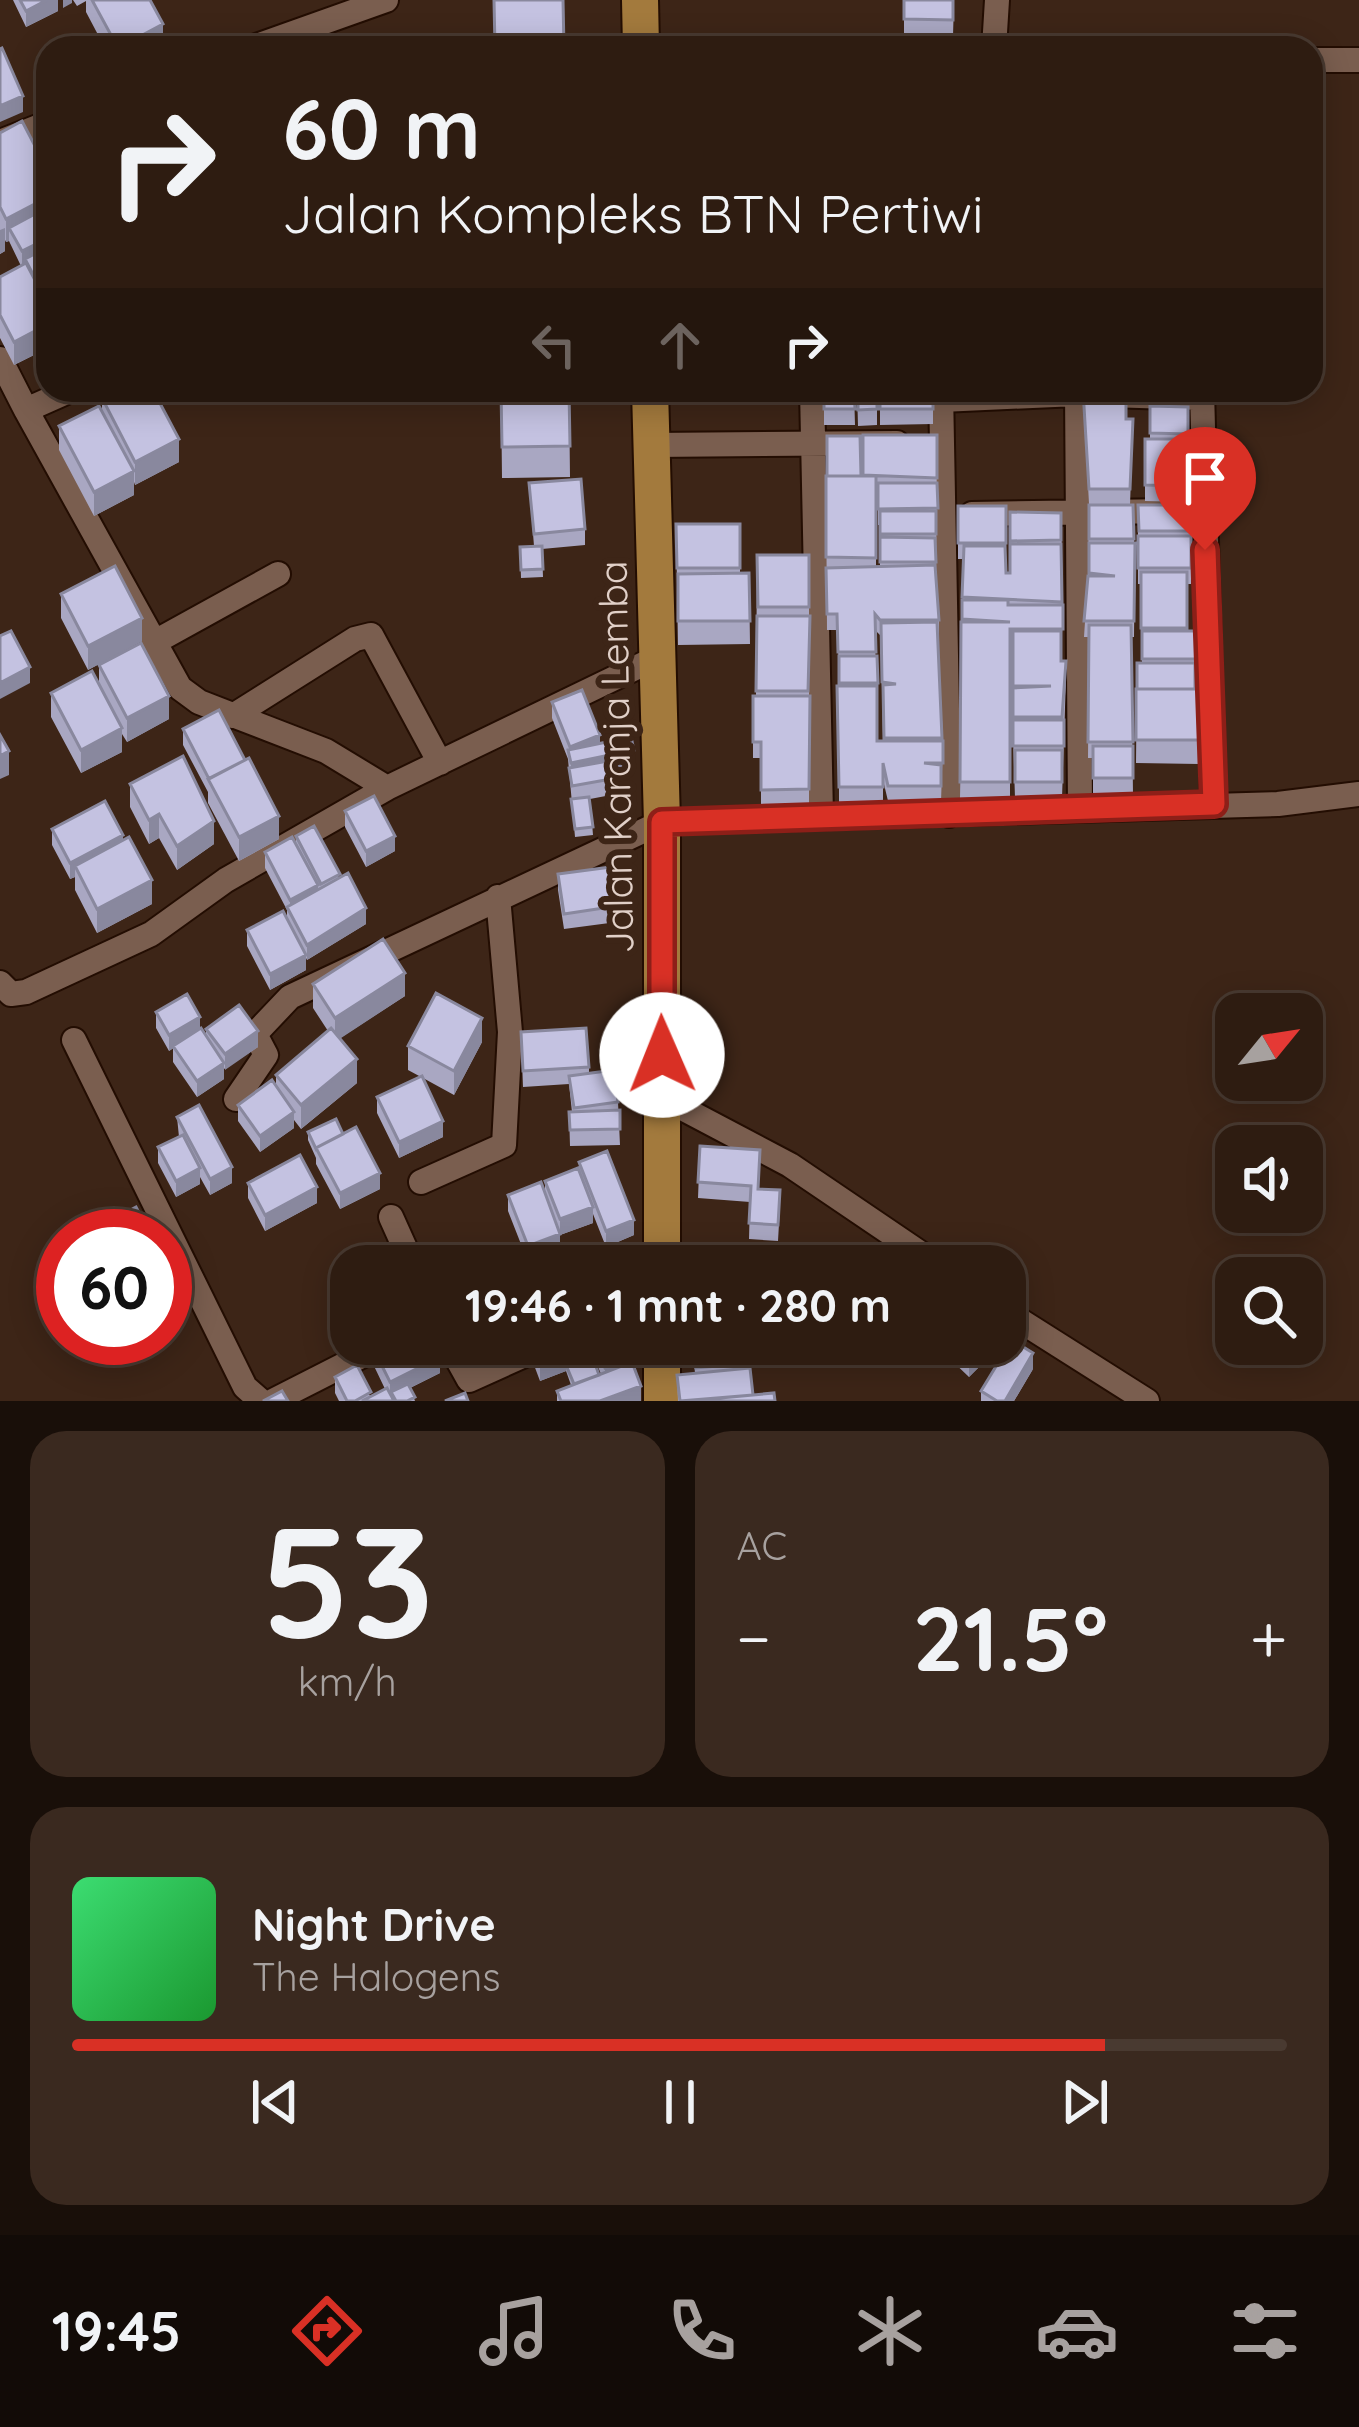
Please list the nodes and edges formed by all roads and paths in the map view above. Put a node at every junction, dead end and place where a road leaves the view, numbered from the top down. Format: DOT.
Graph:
graph roads {
  1 [pos="386,0"];
  2 [pos="640,0"];
  3 [pos="997,0"];
  4 [pos="285,36"];
  5 [pos="641,36"];
  6 [pos="995,36"];
  7 [pos="1323,60"];
  8 [pos="1359,60"];
  9 [pos="36,128"];
  10 [pos="0,142"];
  11 [pos="0,359"];
  12 [pos="44,402"];
  13 [pos="650,402"];
  14 [pos="812,402"];
  15 [pos="941,402"];
  16 [pos="1077,402"];
  17 [pos="1202,402"];
  18 [pos="26,410"];
  19 [pos="941,442"];
  20 [pos="652,445"];
  21 [pos="812,445"];
  22 [pos="1204,511"];
  23 [pos="1079,512"];
  24 [pos="946,515"];
  25 [pos="278,574"];
  26 [pos="153,643"];
  27 [pos="656,658"];
  28 [pos="232,716"];
  29 [pos="440,763"];
  30 [pos="386,788"];
  31 [pos="1359,794"];
  32 [pos="1214,804"];
  33 [pos="1080,807"];
  34 [pos="821,815"];
  35 [pos="949,815"];
  36 [pos="662,822"];
  37 [pos="498,897"];
  38 [pos="0,983"];
  39 [pos="74,1040"];
  40 [pos="663,1098"];
  41 [pos="236,1100"];
  42 [pos="422,1182"];
  43 [pos="391,1217"];
  44 [pos="404,1245"];
  45 [pos="662,1245"];
  46 [pos="908,1245"];
  47 [pos="1026,1324"];
  48 [pos="343,1365"];
  49 [pos="461,1365"];
  50 [pos="502,1365"];
  51 [pos="662,1365"];
  52 [pos="261,1401"];
  53 [pos="272,1401"];
  54 [pos="662,1401"];
  55 [pos="1147,1401"];
  1 -- 4 [label="street"];
  2 -- 5 [label="main road"];
  3 -- 6 [label="street"];
  7 -- 8 [label="street"];
  9 -- 10 [label="street"];
  11 -- 18 [label="street"];
  12 -- 18 [label="street"];
  13 -- 20 [label="main road, Jalan Karanja Lemba"];
  14 -- 21 [label="street"];
  15 -- 19 [label="street"];
  16 -- 23 [label="street"];
  17 -- 22 [label="street"];
  18 -- 26 [label="street"];
  19 -- 21 [label="street"];
  19 -- 24 [label="street"];
  20 -- 21 [label="street"];
  20 -- 27 [label="main road, Jalan Karanja Lemba"];
  21 -- 34 [label="street"];
  22 -- 23 [label="street"];
  22 -- 32 [label="street"];
  23 -- 24 [label="street"];
  23 -- 33 [label="street"];
  24 -- 35 [label="street"];
  25 -- 26 [label="street"];
  26 -- 28 [label="street"];
  27 -- 29 [label="street"];
  27 -- 36 [label="main road, Jalan Karanja Lemba"];
  28 -- 29 [label="street"];
  28 -- 30 [label="street"];
  29 -- 30 [label="street"];
  30 -- 38 [label="street"];
  31 -- 32 [label="street"];
  32 -- 33 [label="street"];
  33 -- 35 [label="street"];
  34 -- 35 [label="street"];
  34 -- 36 [label="street"];
  36 -- 37 [label="street"];
  36 -- 40 [label="main road, Jalan Karanja Lemba"];
  37 -- 41 [label="street"];
  37 -- 42 [label="street"];
  39 -- 52 [label="street"];
  40 -- 45 [label="main road, Jalan Karanja Lemba"];
  40 -- 46 [label="street"];
  43 -- 44 [label="street"];
  47 -- 55 [label="street"];
  48 -- 53 [label="street"];
  49 -- 50 [label="street"];
  51 -- 54 [label="main road"];
}
